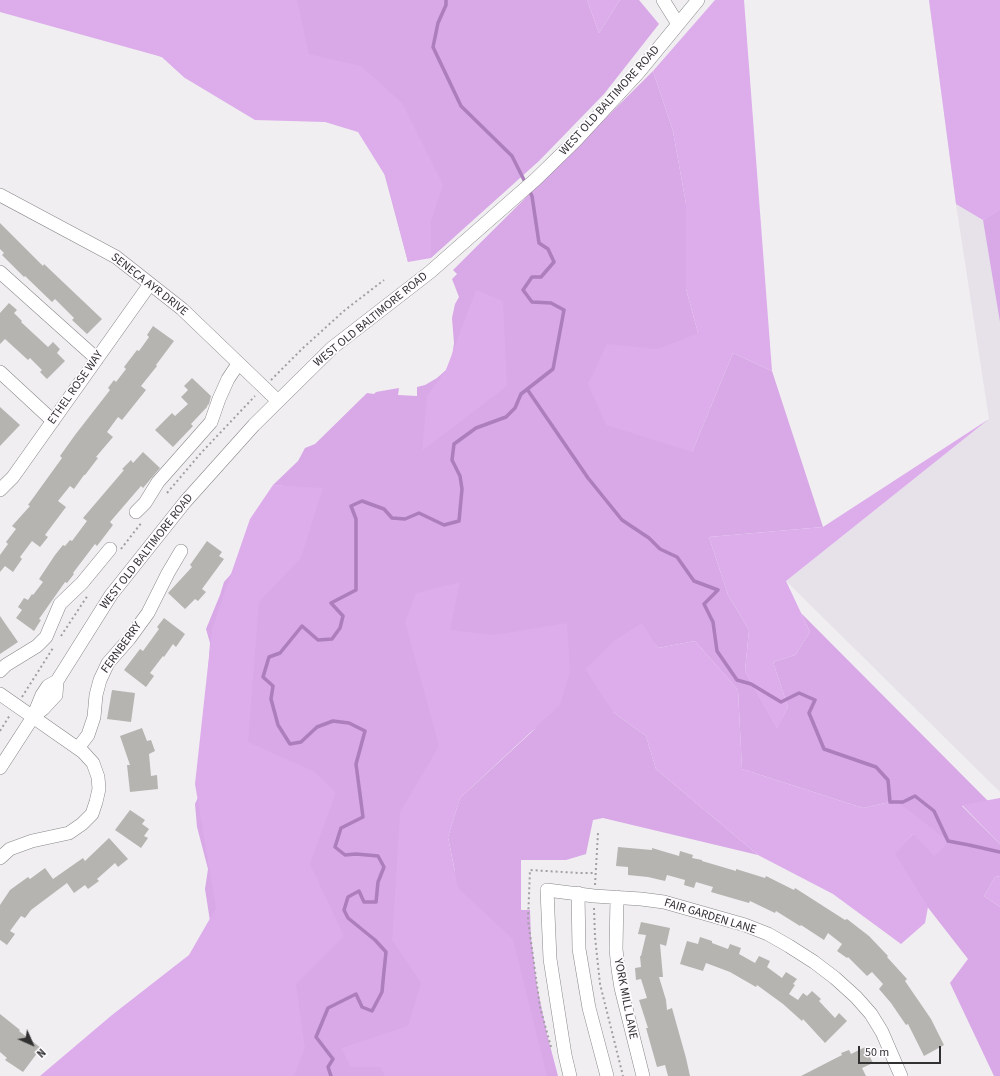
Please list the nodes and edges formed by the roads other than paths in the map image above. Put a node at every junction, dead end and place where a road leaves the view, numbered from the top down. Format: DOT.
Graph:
graph roads {
  1 [pos="663,0"];
  2 [pos="698,0"];
  3 [pos="678,24"];
  4 [pos="0,195"];
  5 [pos="0,272"];
  6 [pos="150,284"];
  7 [pos="97,359"];
  8 [pos="238,364"];
  9 [pos="0,372"];
  10 [pos="278,401"];
  11 [pos="53,421"];
  12 [pos="0,490"];
  13 [pos="136,512"];
  14 [pos="110,548"];
  15 [pos="181,552"];
  16 [pos="0,671"];
  17 [pos="0,694"];
  18 [pos="33,717"];
  19 [pos="78,748"];
  20 [pos="0,768"];
  21 [pos="0,858"];
  22 [pos="578,893"];
  23 [pos="617,897"];
  24 [pos="570,1076"];
  25 [pos="607,1076"];
  26 [pos="643,1076"];
  27 [pos="901,1076"];
  1 -- 3 [label="street"];
  2 -- 3 [label="street, WEST OLD BALTIMORE ROAD"];
  3 -- 10 [label="street, WEST OLD BALTIMORE ROAD"];
  4 -- 6 [label="street, SENECA AYR DRIVE"];
  5 -- 7 [label="street"];
  6 -- 7 [label="street, ETHEL ROSE WAY"];
  6 -- 8 [label="street, SENECA AYR DRIVE"];
  7 -- 11 [label="street, ETHEL ROSE WAY"];
  8 -- 10 [label="street, SENECA AYR DRIVE"];
  8 -- 13 [label="street"];
  9 -- 11 [label="street"];
  10 -- 18 [label="street, WEST OLD BALTIMORE ROAD"];
  11 -- 12 [label="street, ETHEL ROSE WAY"];
  14 -- 16 [label="street"];
  15 -- 19 [label="street, FERNBERRY"];
  17 -- 18 [label="street"];
  18 -- 19 [label="street"];
  18 -- 20 [label="street, WEST OLD BALTIMORE ROAD"];
  19 -- 21 [label="street"];
  22 -- 23 [label="street, FAIR GARDEN LANE"];
  22 -- 24 [label="street, FAIR GARDEN LANE"];
  22 -- 25 [label="street"];
  23 -- 26 [label="street, YORK MILL LANE"];
  23 -- 27 [label="street, FAIR GARDEN LANE"];
}
